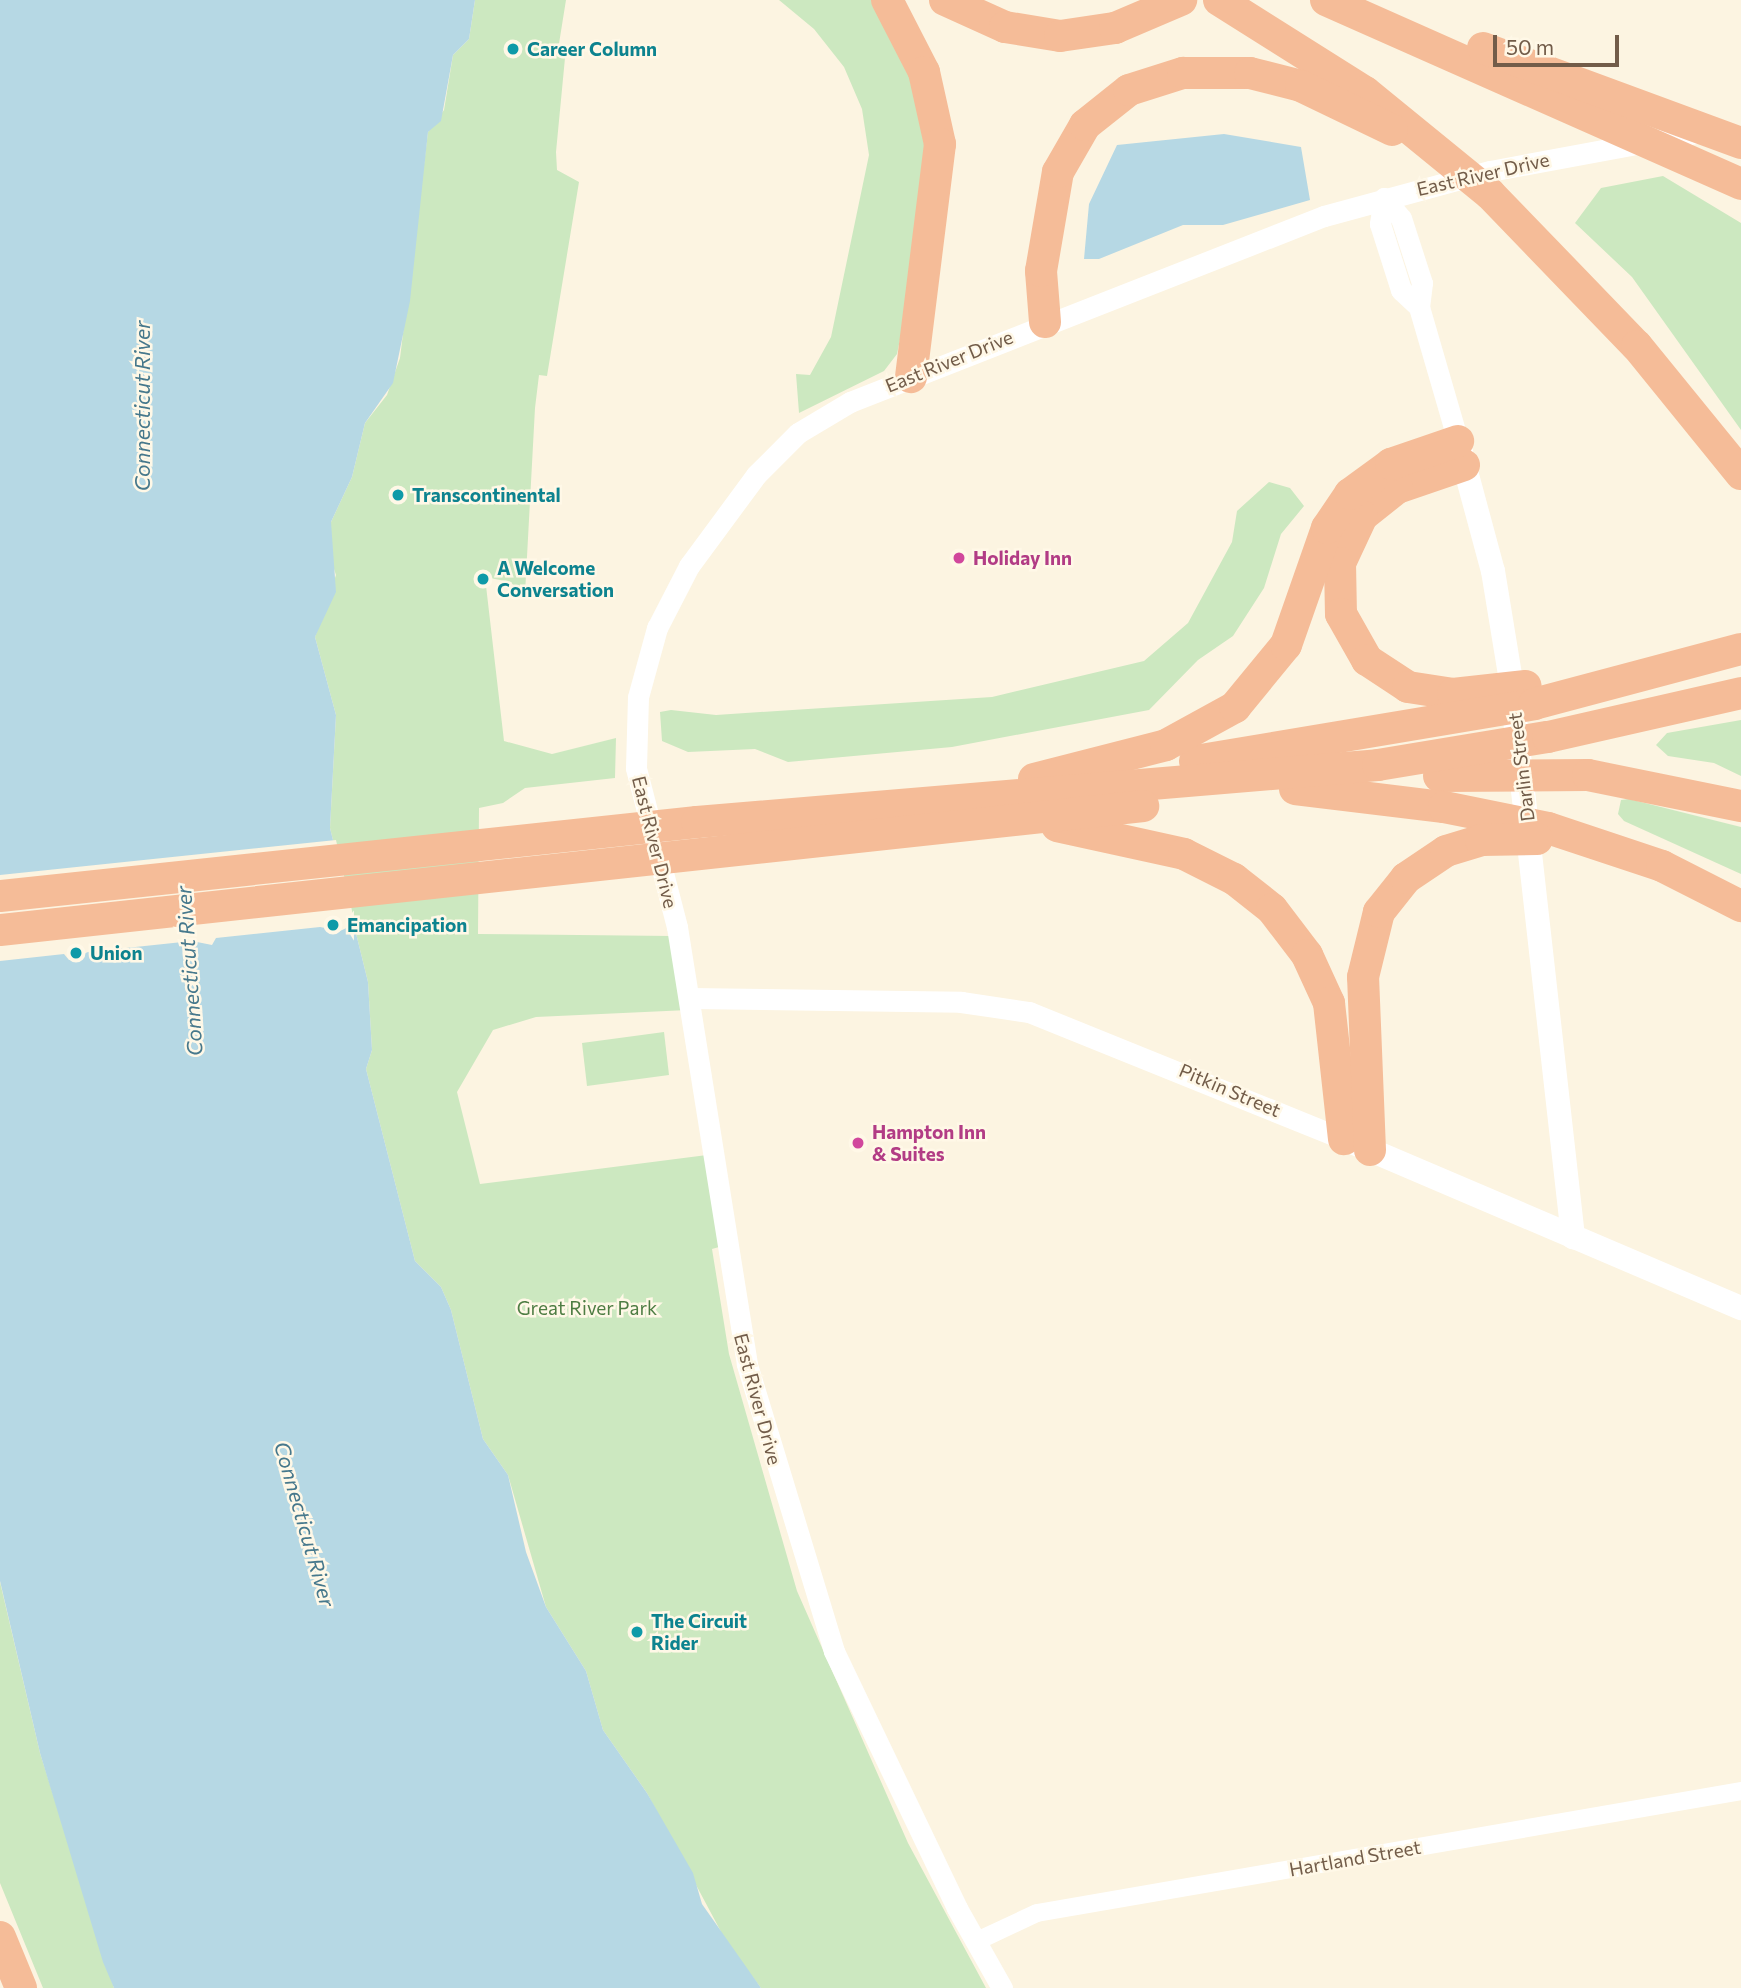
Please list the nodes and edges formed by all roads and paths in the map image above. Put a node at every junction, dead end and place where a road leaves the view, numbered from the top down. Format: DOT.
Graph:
graph roads {
  1 [pos="887,0"];
  2 [pos="945,0"];
  3 [pos="1181,0"];
  4 [pos="1222,1"];
  5 [pos="1340,6"];
  6 [pos="1741,128"];
  7 [pos="1427,139"];
  8 [pos="1741,144"];
  9 [pos="1741,184"];
  10 [pos="1384,198"];
  11 [pos="1045,322"];
  12 [pos="911,377"];
  13 [pos="1680,396"];
  14 [pos="1461,453"];
  15 [pos="1741,474"];
  16 [pos="1741,499"];
  17 [pos="1741,649"];
  18 [pos="1741,687"];
  19 [pos="1741,694"];
  20 [pos="1490,702"];
  21 [pos="1658,713"];
  22 [pos="1497,760"];
  23 [pos="1033,779"];
  24 [pos="1295,789"];
  25 [pos="1741,806"];
  26 [pos="1025,820"];
  27 [pos="697,822"];
  28 [pos="1505,828"];
  29 [pos="0,896"];
  30 [pos="1741,906"];
  31 [pos="0,930"];
  32 [pos="690,998"];
  33 [pos="1357,1144"];
  34 [pos="1573,1237"];
  35 [pos="1741,1308"];
  36 [pos="1741,1791"];
  37 [pos="0,1937"];
  38 [pos="975,1942"];
  39 [pos="21,1988"];
  40 [pos="1002,1988"];
  1 -- 12 [label="highway"];
  2 -- 3 [label="highway"];
  4 -- 7 [label="highway"];
  5 -- 8 [label="highway"];
  5 -- 9 [label="highway"];
  6 -- 10 [label="street, East River Drive"];
  7 -- 11 [label="highway"];
  7 -- 13 [label="highway"];
  10 -- 11 [label="street, East River Drive"];
  10 -- 14 [label="street, Darlin Street"];
  11 -- 12 [label="street, East River Drive"];
  12 -- 32 [label="street, East River Drive"];
  13 -- 15 [label="highway"];
  13 -- 16 [label="highway"];
  14 -- 20 [label="highway"];
  14 -- 23 [label="highway"];
  14 -- 34 [label="main road, Darlin Street"];
  17 -- 20 [label="highway"];
  18 -- 21 [label="highway"];
  19 -- 21 [label="highway"];
  20 -- 23 [label="highway"];
  21 -- 22 [label="highway"];
  22 -- 24 [label="highway"];
  22 -- 25 [label="highway"];
  22 -- 27 [label="highway"];
  23 -- 27 [label="highway"];
  24 -- 26 [label="highway"];
  24 -- 28 [label="highway"];
  26 -- 31 [label="highway"];
  26 -- 33 [label="highway"];
  27 -- 29 [label="highway"];
  28 -- 30 [label="highway"];
  28 -- 33 [label="highway"];
  32 -- 33 [label="street, Pitkin Street"];
  32 -- 38 [label="street, East River Drive"];
  33 -- 34 [label="main road, Pitkin Street"];
  34 -- 35 [label="main road, Pitkin Street"];
  36 -- 38 [label="street, Hartland Street"];
  37 -- 39 [label="highway"];
  38 -- 40 [label="street, East River Drive"];
}
